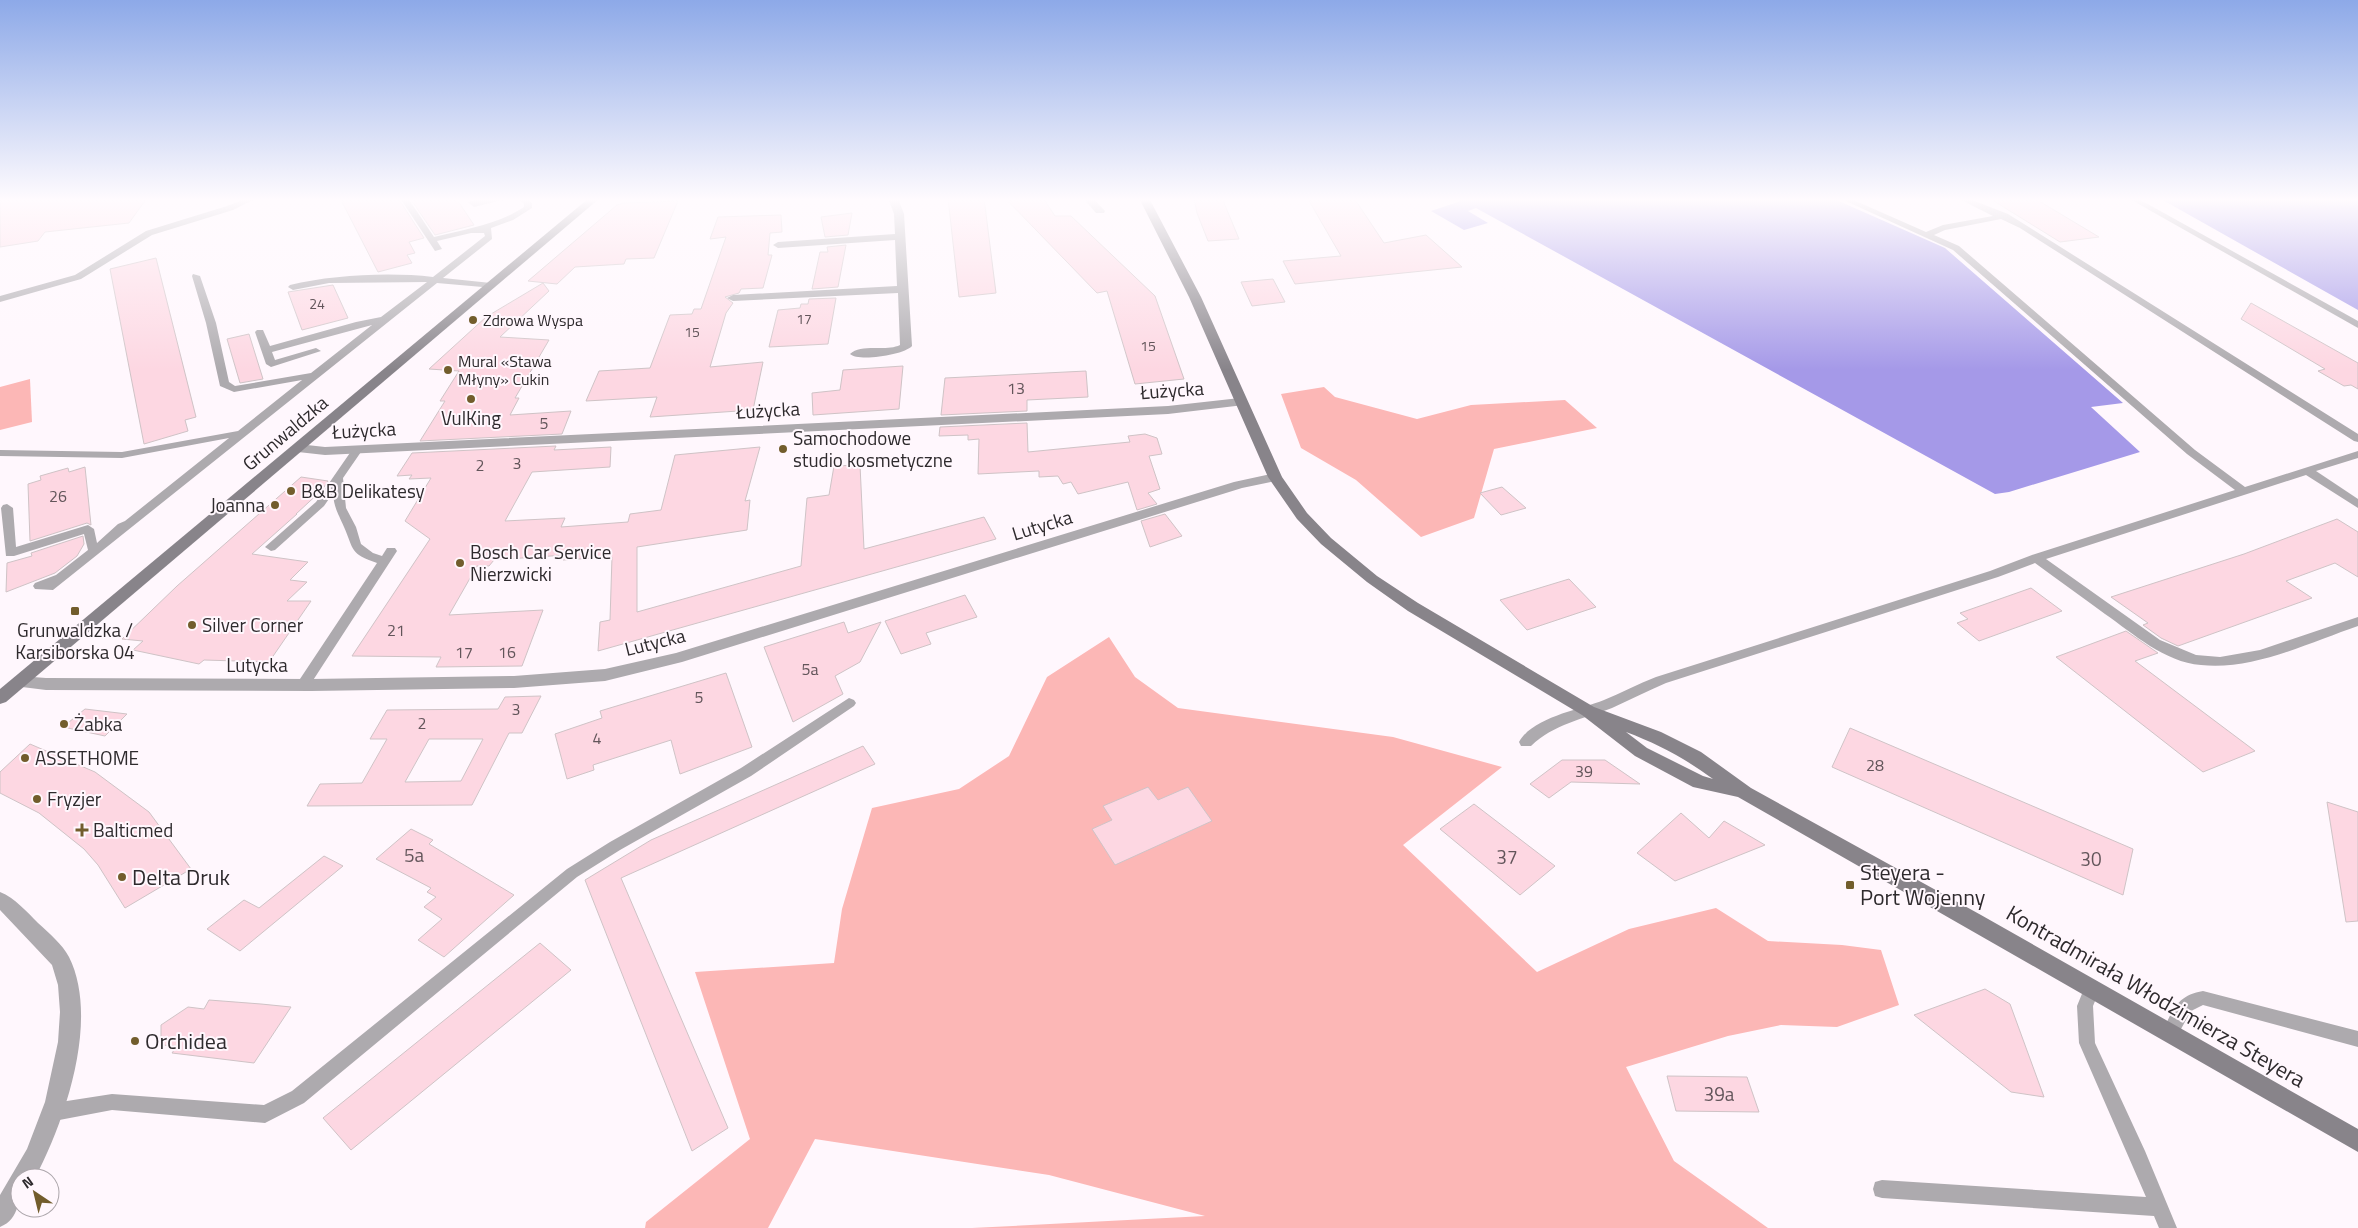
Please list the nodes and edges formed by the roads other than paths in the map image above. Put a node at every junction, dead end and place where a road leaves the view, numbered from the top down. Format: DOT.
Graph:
graph roads {
  1 [pos="113,255"];
  2 [pos="466,255"];
  3 [pos="527,255"];
  4 [pos="901,255"];
  5 [pos="1173,255"];
  6 [pos="1964,255"];
  7 [pos="2070,255"];
  8 [pos="2234,255"];
  9 [pos="196,276"];
  10 [pos="435,280"];
  11 [pos="491,286"];
  12 [pos="293,287"];
  13 [pos="904,289"];
  14 [pos="733,298"];
  15 [pos="0,299"];
  16 [pos="385,320"];
  17 [pos="2358,325"];
  18 [pos="260,332"];
  19 [pos="266,350"];
  20 [pos="316,351"];
  21 [pos="856,354"];
  22 [pos="314,376"];
  23 [pos="1240,402"];
  24 [pos="243,434"];
  25 [pos="2358,439"];
  26 [pos="298,448"];
  27 [pos="358,449"];
  28 [pos="0,453"];
  29 [pos="2358,454"];
  30 [pos="2306,470"];
  31 [pos="1275,477"];
  32 [pos="338,479"];
  33 [pos="2243,491"];
  34 [pos="2358,504"];
  35 [pos="7,508"];
  36 [pos="271,547"];
  37 [pos="94,552"];
  38 [pos="2036,558"];
  39 [pos="60,578"];
  40 [pos="2358,621"];
  41 [pos="20,682"];
  42 [pos="303,684"];
  43 [pos="0,698"];
  44 [pos="849,703"];
  45 [pos="1588,711"];
  46 [pos="1526,742"];
  47 [pos="0,900"];
  48 [pos="2092,989"];
  49 [pos="2170,1033"];
  50 [pos="2358,1039"];
  51 [pos="54,1112"];
  52 [pos="2358,1141"];
  53 [pos="29,1168"];
  54 [pos="1882,1189"];
  55 [pos="10,1200"];
  56 [pos="2160,1207"];
  57 [pos="0,1216"];
  58 [pos="2168,1228"];
  1 -- 15 [label="lane"];
  2 -- 10 [label="lane"];
  3 -- 11 [label="street, Grunwaldzka"];
  4 -- 13 [label="street"];
  5 -- 23 [label="street, Kontradmirała Włodzimierza Steyera"];
  6 -- 33 [label="lane"];
  7 -- 25 [label="lane"];
  8 -- 17 [label="lane"];
  9 -- 22 [label="lane"];
  10 -- 11 [label="lane"];
  10 -- 12 [label="lane"];
  10 -- 16 [label="lane"];
  11 -- 26 [label="street, Grunwaldzka"];
  13 -- 14 [label="street"];
  13 -- 21 [label="street"];
  16 -- 19 [label="lane"];
  16 -- 22 [label="lane"];
  18 -- 19 [label="lane"];
  19 -- 20 [label="lane"];
  22 -- 24 [label="lane"];
  23 -- 27 [label="street, Łużycka"];
  23 -- 31 [label="street, Kontradmirała Włodzimierza Steyera"];
  24 -- 28 [label="lane"];
  24 -- 37 [label="lane"];
  26 -- 27 [label="street, Łużycka"];
  26 -- 41 [label="street, Grunwaldzka"];
  27 -- 32 [label="lane"];
  29 -- 30 [label="lane"];
  30 -- 33 [label="lane"];
  30 -- 34 [label="lane"];
  31 -- 42 [label="street, Lutycka"];
  31 -- 45 [label="street, Kontradmirała Włodzimierza Steyera"];
  32 -- 36 [label="lane"];
  32 -- 42 [label="lane"];
  33 -- 38 [label="lane"];
  35 -- 37 [label="lane"];
  37 -- 39 [label="lane"];
  38 -- 40 [label="lane"];
  38 -- 45 [label="lane"];
  41 -- 42 [label="street, Lutycka"];
  41 -- 43 [label="street, Grunwaldzka"];
  44 -- 51 [label="lane"];
  45 -- 46 [label="lane"];
  45 -- 48 [label="street, Kontradmirała Włodzimierza Steyera"];
  47 -- 51 [label="street"];
  48 -- 49 [label="street, Kontradmirała Włodzimierza Steyera"];
  48 -- 56 [label="lane"];
  49 -- 50 [label="lane"];
  49 -- 52 [label="street, Kontradmirała Włodzimierza Steyera"];
  51 -- 53 [label="street"];
  54 -- 56 [label="lane"];
  55 -- 57 [label="street"];
  56 -- 58 [label="lane"];
}
